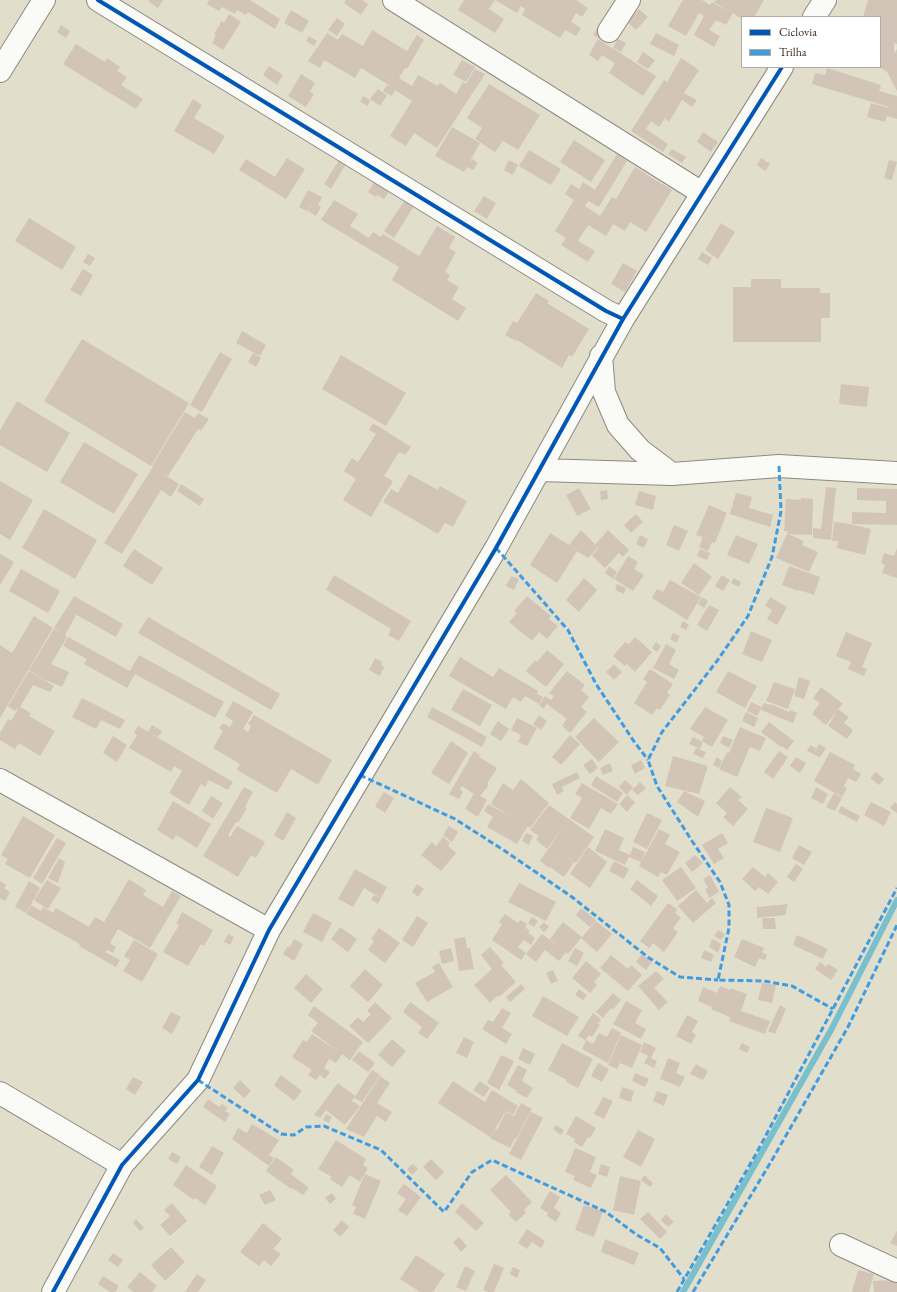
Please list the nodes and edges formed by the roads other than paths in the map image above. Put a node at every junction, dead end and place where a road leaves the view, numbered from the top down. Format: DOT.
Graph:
graph roads {
  1 [pos="44,0"];
  2 [pos="98,0"];
  3 [pos="394,0"];
  4 [pos="629,0"];
  5 [pos="825,0"];
  6 [pos="815,16"];
  7 [pos="609,31"];
  8 [pos="781,68"];
  9 [pos="0,71"];
  10 [pos="702,193"];
  11 [pos="622,319"];
  12 [pos="601,356"];
  13 [pos="540,470"];
  14 [pos="897,473"];
  15 [pos="672,474"];
  16 [pos="0,780"];
  17 [pos="269,930"];
  18 [pos="0,1093"];
  19 [pos="122,1165"];
  20 [pos="841,1245"];
  21 [pos="897,1271"];
  22 [pos="52,1292"];
  1 -- 9 [label="street"];
  2 -- 11 [label="street"];
  3 -- 10 [label="street"];
  4 -- 7 [label="street"];
  5 -- 6 [label="street"];
  8 -- 10 [label="street"];
  10 -- 11 [label="street"];
  11 -- 12 [label="street"];
  12 -- 13 [label="street"];
  12 -- 15 [label="street"];
  13 -- 15 [label="street"];
  13 -- 17 [label="street"];
  14 -- 15 [label="street"];
  16 -- 17 [label="street"];
  17 -- 19 [label="street"];
  18 -- 19 [label="street"];
  19 -- 22 [label="street"];
  20 -- 21 [label="street"];
}
